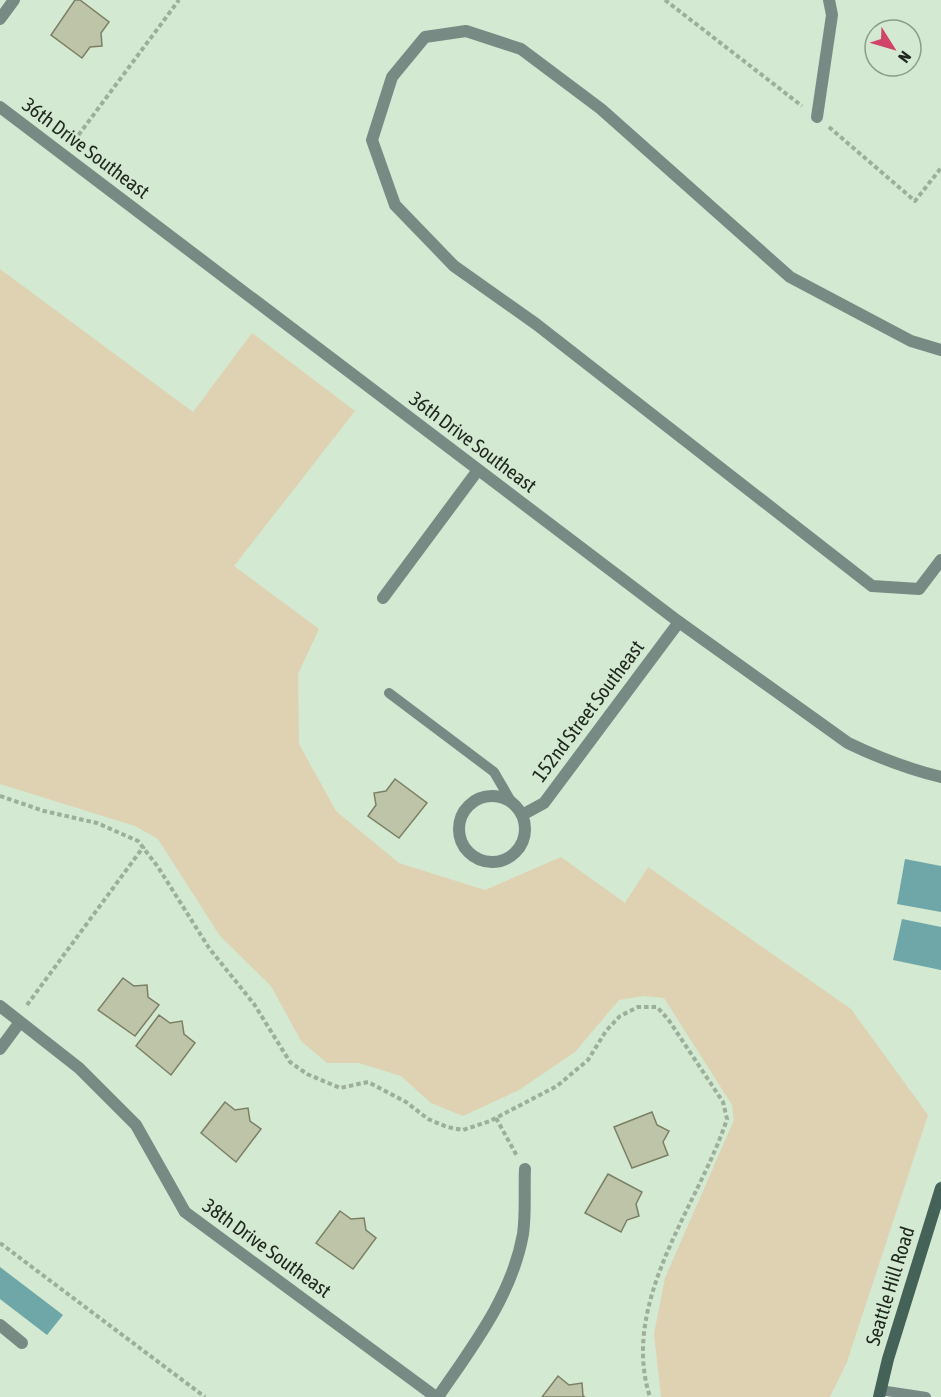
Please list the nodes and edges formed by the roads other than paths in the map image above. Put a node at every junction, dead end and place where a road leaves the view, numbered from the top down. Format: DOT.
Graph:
graph roads {
  1 [pos="14,0"];
  2 [pos="829,0"];
  3 [pos="0,19"];
  4 [pos="0,107"];
  5 [pos="817,117"];
  6 [pos="941,350"];
  7 [pos="478,470"];
  8 [pos="941,560"];
  9 [pos="383,598"];
  10 [pos="679,622"];
  11 [pos="389,693"];
  12 [pos="941,777"];
  13 [pos="512,803"];
  14 [pos="522,815"];
  15 [pos="0,1006"];
  16 [pos="18,1021"];
  17 [pos="0,1049"];
  18 [pos="525,1169"];
  19 [pos="941,1188"];
  20 [pos="0,1325"];
  21 [pos="22,1343"];
  22 [pos="879,1393"];
  23 [pos="437,1397"];
  24 [pos="926,1397"];
  1 -- 3 [label="street"];
  2 -- 5 [label="street"];
  4 -- 7 [label="street, 36th Drive Southeast"];
  6 -- 8 [label="street"];
  7 -- 9 [label="street"];
  7 -- 10 [label="street, 36th Drive Southeast"];
  10 -- 12 [label="street, 36th Drive Southeast"];
  10 -- 14 [label="street, 152nd Street Southeast"];
  11 -- 13 [label="lane"];
  13 -- 14 [label="street"];
  13 -- 14 [label="street"];
  15 -- 16 [label="street, 38th Drive Southeast"];
  16 -- 17 [label="street"];
  16 -- 23 [label="street, 38th Drive Southeast"];
  18 -- 23 [label="street"];
  19 -- 22 [label="main road, Seattle Hill Road"];
  20 -- 21 [label="street"];
  22 -- 24 [label="lane"];
}
